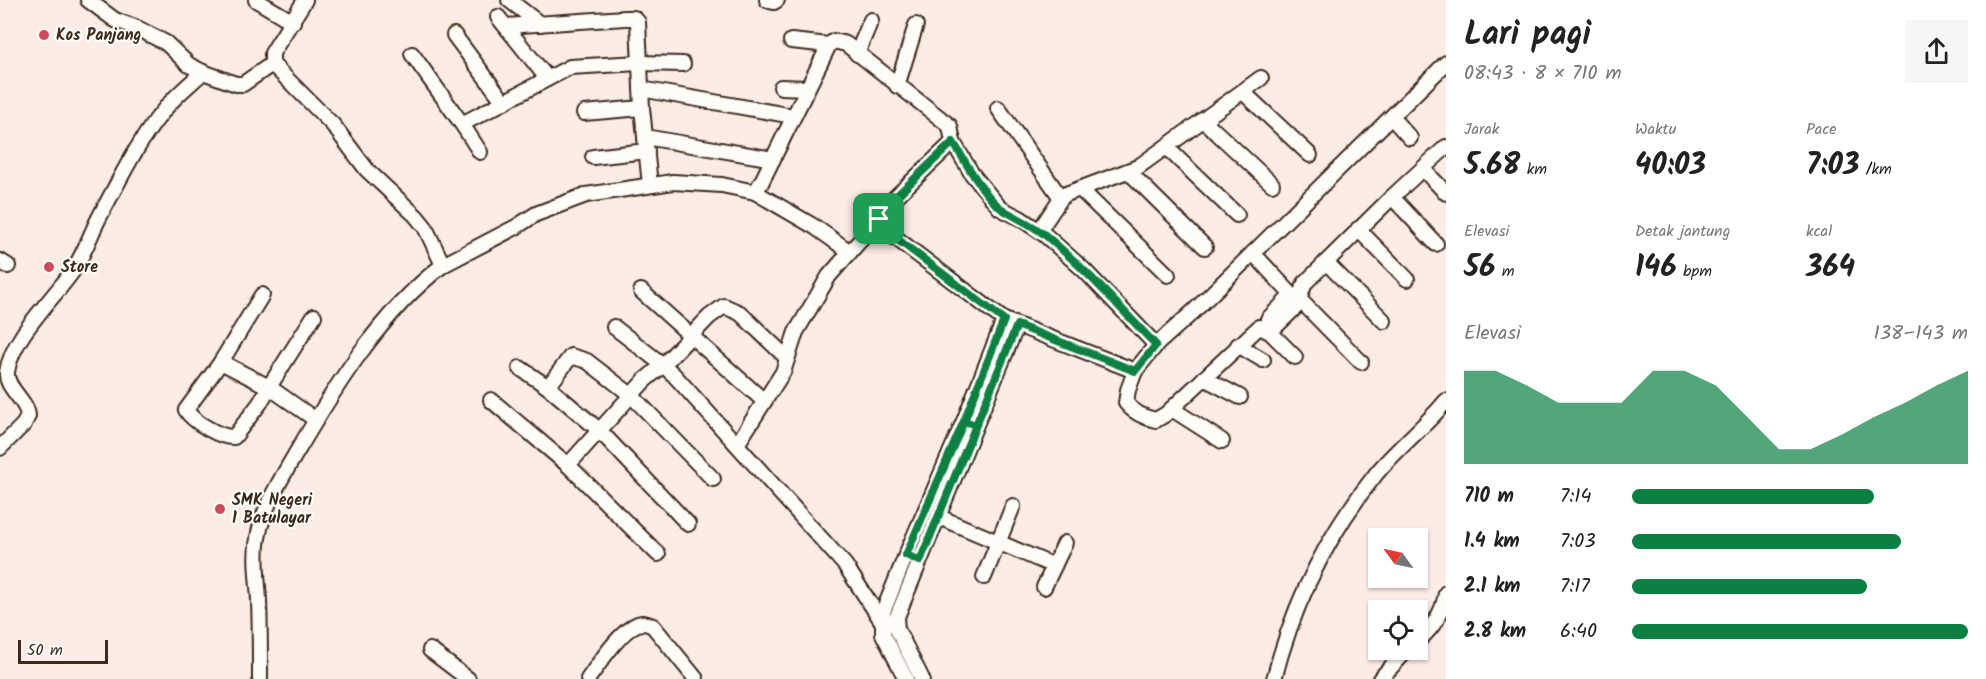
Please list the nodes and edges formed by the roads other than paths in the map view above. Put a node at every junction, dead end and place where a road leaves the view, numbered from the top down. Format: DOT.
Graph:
graph roads {
  1 [pos="88,0"];
  2 [pos="256,0"];
  3 [pos="305,0"];
  4 [pos="509,0"];
  5 [pos="767,0"];
  6 [pos="777,0"];
  7 [pos="871,20"];
  8 [pos="293,22"];
  9 [pos="540,24"];
  10 [pos="916,25"];
  11 [pos="454,34"];
  12 [pos="791,41"];
  13 [pos="829,45"];
  14 [pos="412,54"];
  15 [pos="857,54"];
  16 [pos="639,63"];
  17 [pos="272,64"];
  18 [pos="683,64"];
  19 [pos="203,72"];
  20 [pos="1443,72"];
  21 [pos="547,78"];
  22 [pos="1261,78"];
  23 [pos="897,86"];
  24 [pos="781,87"];
  25 [pos="807,88"];
  26 [pos="641,89"];
  27 [pos="1243,92"];
  28 [pos="504,102"];
  29 [pos="642,108"];
  30 [pos="998,108"];
  31 [pos="584,113"];
  32 [pos="793,116"];
  33 [pos="1392,118"];
  34 [pos="1203,120"];
  35 [pos="462,124"];
  36 [pos="1410,138"];
  37 [pos="953,142"];
  38 [pos="646,144"];
  39 [pos="1166,147"];
  40 [pos="1446,147"];
  41 [pos="480,152"];
  42 [pos="1310,155"];
  43 [pos="593,157"];
  44 [pos="773,159"];
  45 [pos="1423,169"];
  46 [pos="1128,171"];
  47 [pos="1272,184"];
  48 [pos="650,185"];
  49 [pos="1080,189"];
  50 [pos="755,192"];
  51 [pos="1446,193"];
  52 [pos="1392,197"];
  53 [pos="1061,198"];
  54 [pos="1237,215"];
  55 [pos="879,219"];
  56 [pos="1359,229"];
  57 [pos="1039,231"];
  58 [pos="1436,244"];
  59 [pos="1204,247"];
  60 [pos="850,252"];
  61 [pos="1253,253"];
  62 [pos="1326,262"];
  63 [pos="443,265"];
  64 [pos="1168,275"];
  65 [pos="1407,279"];
  66 [pos="641,291"];
  67 [pos="261,295"];
  68 [pos="1300,300"];
  69 [pos="314,316"];
  70 [pos="1384,321"];
  71 [pos="1010,322"];
  72 [pos="1269,325"];
  73 [pos="614,327"];
  74 [pos="692,335"];
  75 [pos="1156,345"];
  76 [pos="1238,345"];
  77 [pos="1296,357"];
  78 [pos="788,358"];
  79 [pos="1263,360"];
  80 [pos="221,362"];
  81 [pos="1361,362"];
  82 [pos="663,365"];
  83 [pos="520,368"];
  84 [pos="1135,371"];
  85 [pos="1204,378"];
  86 [pos="269,387"];
  87 [pos="548,387"];
  88 [pos="631,395"];
  89 [pos="1240,397"];
  90 [pos="491,400"];
  91 [pos="764,401"];
  92 [pos="1446,401"];
  93 [pos="1172,409"];
  94 [pos="316,420"];
  95 [pos="970,423"];
  96 [pos="599,430"];
  97 [pos="1222,441"];
  98 [pos="738,443"];
  99 [pos="0,448"];
  100 [pos="568,465"];
  101 [pos="713,479"];
  102 [pos="1013,506"];
  103 [pos="939,517"];
  104 [pos="688,524"];
  105 [pos="999,541"];
  106 [pos="1065,543"];
  107 [pos="658,554"];
  108 [pos="906,555"];
  109 [pos="920,561"];
  110 [pos="1054,566"];
  111 [pos="984,577"];
  112 [pos="1044,587"];
  113 [pos="1446,593"];
  114 [pos="883,622"];
  115 [pos="1428,631"];
  116 [pos="430,650"];
  117 [pos="1398,660"];
  118 [pos="688,676"];
  119 [pos="260,679"];
  120 [pos="468,679"];
  121 [pos="588,679"];
  122 [pos="906,679"];
  123 [pos="922,679"];
  124 [pos="1274,679"];
  125 [pos="1380,679"];
  1 -- 19 [label="street"];
  2 -- 8 [label="street"];
  3 -- 8 [label="street"];
  4 -- 9 [label="street"];
  5 -- 6 [label="street"];
  7 -- 15 [label="street"];
  8 -- 17 [label="street"];
  9 -- 16 [label="street"];
  9 -- 21 [label="street"];
  10 -- 23 [label="street"];
  11 -- 28 [label="street"];
  12 -- 13 [label="street"];
  13 -- 15 [label="street"];
  13 -- 25 [label="street"];
  14 -- 35 [label="street"];
  15 -- 23 [label="street"];
  16 -- 18 [label="street"];
  16 -- 21 [label="street"];
  16 -- 26 [label="street"];
  17 -- 19 [label="street"];
  17 -- 63 [label="street"];
  19 -- 99 [label="street"];
  20 -- 33 [label="street"];
  21 -- 28 [label="street"];
  22 -- 27 [label="street"];
  23 -- 37 [label="street"];
  24 -- 25 [label="street"];
  25 -- 32 [label="street"];
  26 -- 29 [label="street"];
  26 -- 32 [label="street"];
  27 -- 34 [label="street"];
  27 -- 42 [label="street"];
  28 -- 35 [label="street"];
  29 -- 31 [label="street"];
  29 -- 38 [label="street"];
  30 -- 53 [label="street"];
  32 -- 44 [label="street"];
  33 -- 36 [label="street"];
  33 -- 61 [label="street"];
  34 -- 39 [label="street"];
  34 -- 47 [label="street"];
  35 -- 41 [label="street"];
  37 -- 55 [label="street"];
  37 -- 57 [label="street"];
  38 -- 43 [label="street"];
  38 -- 44 [label="street"];
  38 -- 48 [label="street"];
  39 -- 46 [label="street"];
  39 -- 54 [label="street"];
  40 -- 45 [label="street"];
  44 -- 50 [label="street"];
  45 -- 51 [label="street"];
  45 -- 52 [label="street"];
  46 -- 49 [label="street"];
  46 -- 59 [label="street"];
  48 -- 50 [label="street"];
  48 -- 63 [label="street"];
  49 -- 53 [label="street"];
  49 -- 64 [label="street"];
  50 -- 60 [label="street"];
  52 -- 56 [label="street"];
  52 -- 58 [label="street"];
  53 -- 57 [label="street"];
  55 -- 60 [label="street"];
  55 -- 71 [label="street"];
  56 -- 62 [label="street"];
  56 -- 65 [label="street"];
  57 -- 75 [label="street"];
  60 -- 78 [label="street"];
  61 -- 72 [label="street"];
  61 -- 75 [label="street"];
  62 -- 68 [label="street"];
  62 -- 70 [label="street"];
  63 -- 94 [label="street"];
  66 -- 74 [label="street"];
  67 -- 80 [label="street"];
  68 -- 72 [label="street"];
  68 -- 81 [label="street"];
  69 -- 86 [label="street"];
  71 -- 84 [label="street"];
  71 -- 95 [label="street"];
  72 -- 76 [label="street"];
  72 -- 77 [label="street"];
  73 -- 82 [label="street"];
  74 -- 78 [label="street"];
  74 -- 82 [label="street"];
  74 -- 91 [label="street"];
  75 -- 84 [label="street"];
  76 -- 79 [label="street"];
  76 -- 85 [label="street"];
  78 -- 91 [label="street"];
  80 -- 86 [label="street"];
  80 -- 86 [label="street"];
  82 -- 88 [label="street"];
  82 -- 98 [label="street"];
  83 -- 87 [label="street"];
  84 -- 93 [label="street"];
  85 -- 89 [label="street"];
  85 -- 93 [label="street"];
  86 -- 94 [label="street"];
  87 -- 88 [label="street"];
  87 -- 96 [label="street"];
  88 -- 96 [label="street"];
  88 -- 101 [label="street"];
  90 -- 100 [label="street"];
  91 -- 98 [label="street"];
  92 -- 124 [label="street"];
  93 -- 97 [label="street"];
  94 -- 119 [label="street"];
  95 -- 103 [label="street"];
  95 -- 108 [label="street"];
  96 -- 100 [label="street"];
  96 -- 104 [label="street"];
  98 -- 114 [label="street"];
  100 -- 107 [label="street"];
  102 -- 105 [label="street"];
  103 -- 105 [label="street"];
  103 -- 109 [label="street"];
  105 -- 110 [label="street"];
  105 -- 111 [label="street"];
  106 -- 110 [label="street"];
  108 -- 109 [label="street"];
  108 -- 114 [label="street"];
  109 -- 123 [label="street"];
  110 -- 112 [label="street"];
  113 -- 115 [label="street"];
  114 -- 122 [label="street"];
  116 -- 120 [label="street"];
  117 -- 125 [label="street"];
  118 -- 121 [label="street"];
}
